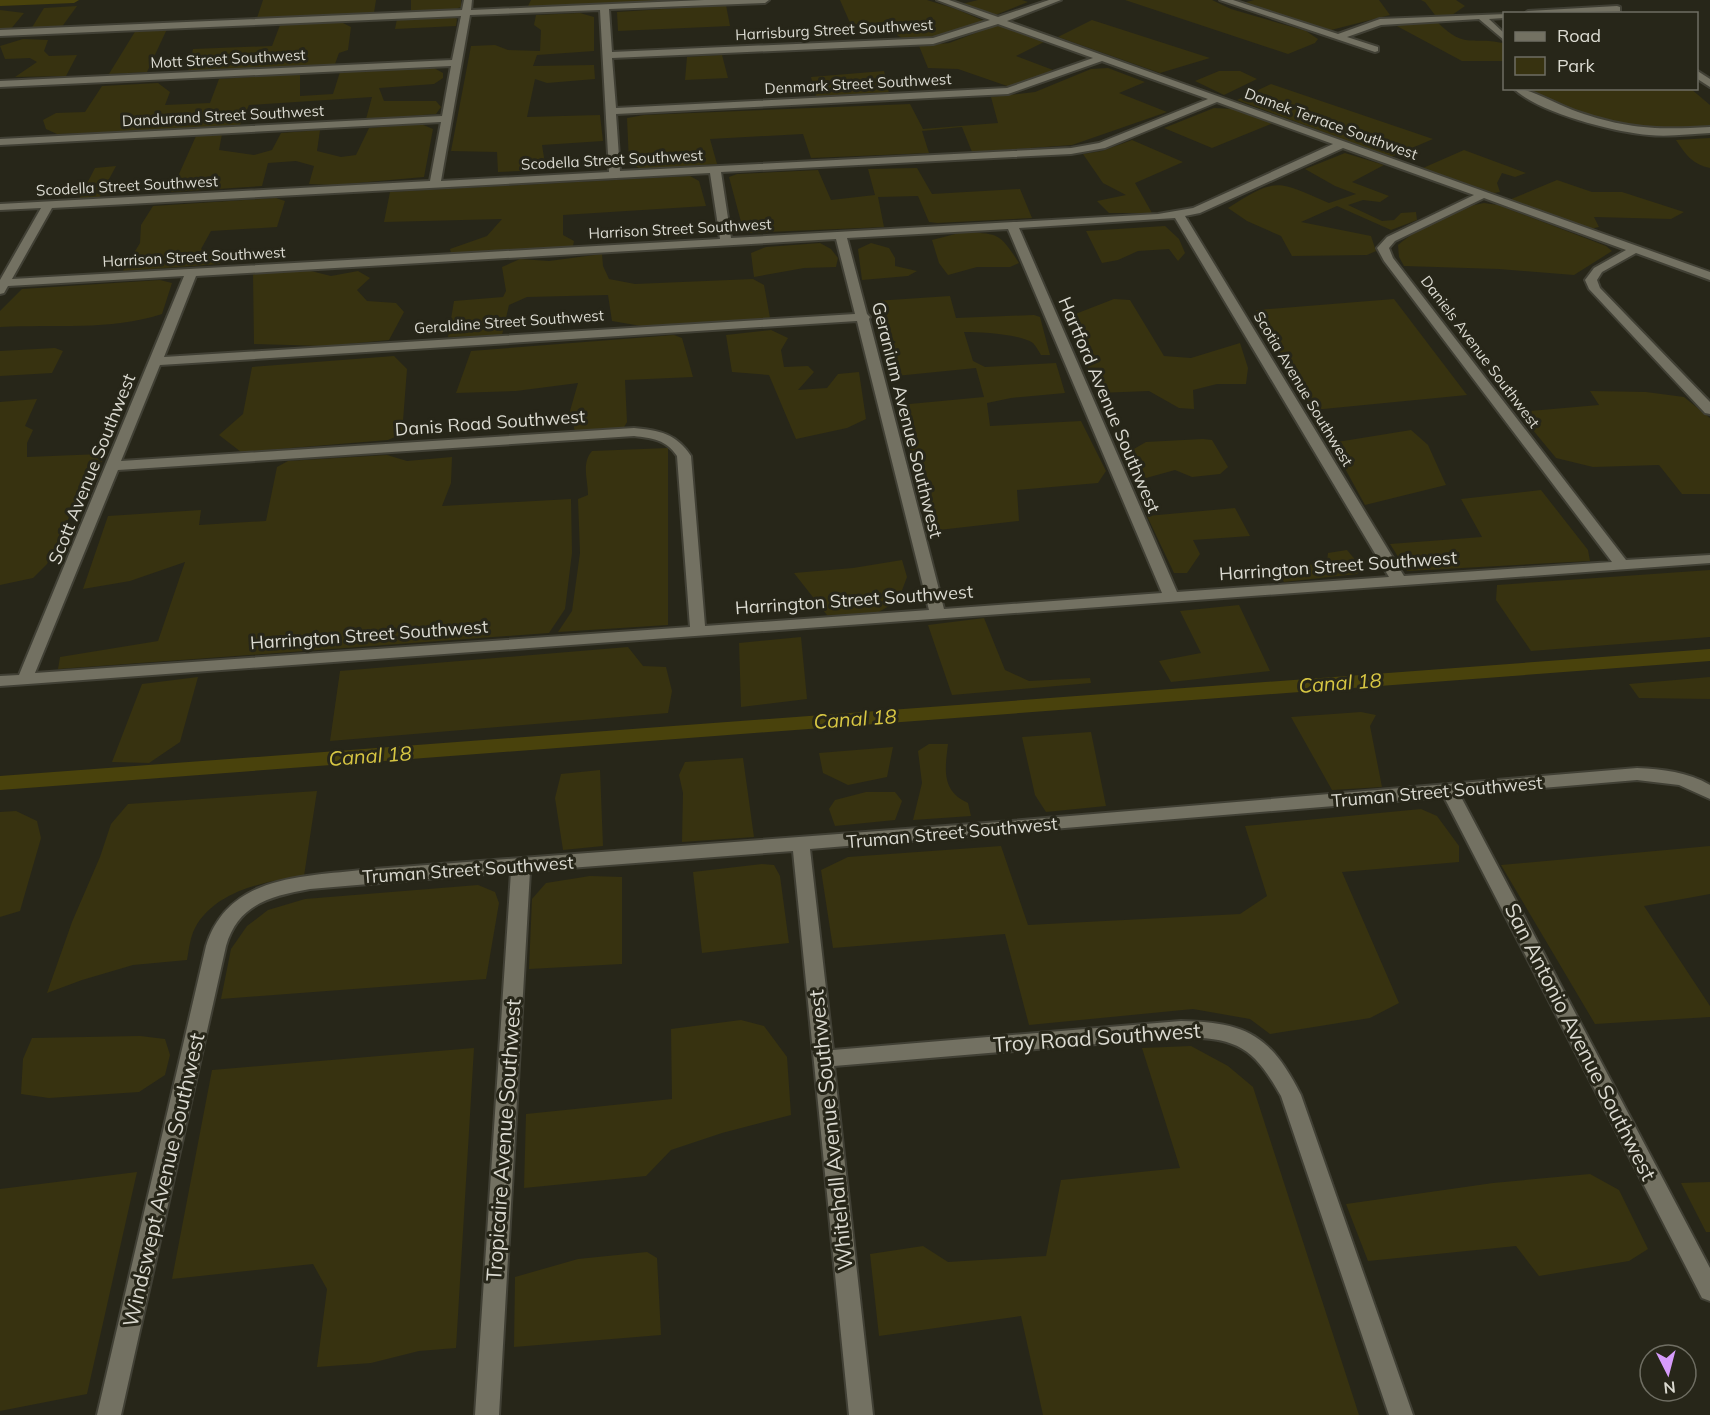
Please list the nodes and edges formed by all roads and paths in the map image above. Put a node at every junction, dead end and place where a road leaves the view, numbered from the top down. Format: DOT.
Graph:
graph roads {
  1 [pos="468,0"];
  2 [pos="765,0"];
  3 [pos="941,0"];
  4 [pos="1057,0"];
  5 [pos="1224,0"];
  6 [pos="1605,0"];
  7 [pos="604,7"];
  8 [pos="1620,11"];
  9 [pos="1589,12"];
  10 [pos="465,13"];
  11 [pos="1503,15"];
  12 [pos="1481,16"];
  13 [pos="997,20"];
  14 [pos="0,33"];
  15 [pos="1503,36"];
  16 [pos="1339,37"];
  17 [pos="1375,49"];
  18 [pos="607,56"];
  19 [pos="1102,58"];
  20 [pos="458,63"];
  21 [pos="1698,75"];
  22 [pos="0,84"];
  23 [pos="1710,84"];
  24 [pos="1521,90"];
  25 [pos="1217,99"];
  26 [pos="610,111"];
  27 [pos="447,119"];
  28 [pos="1710,130"];
  29 [pos="0,142"];
  30 [pos="1342,144"];
  31 [pos="716,170"];
  32 [pos="615,175"];
  33 [pos="435,184"];
  34 [pos="1484,194"];
  35 [pos="48,205"];
  36 [pos="0,207"];
  37 [pos="1179,215"];
  38 [pos="1012,226"];
  39 [pos="841,235"];
  40 [pos="726,242"];
  41 [pos="1635,249"];
  42 [pos="192,272"];
  43 [pos="1710,276"];
  44 [pos="2,287"];
  45 [pos="864,317"];
  46 [pos="156,361"];
  47 [pos="1710,410"];
  48 [pos="114,466"];
  49 [pos="1710,559"];
  50 [pos="1623,565"];
  51 [pos="1399,581"];
  52 [pos="1172,598"];
  53 [pos="937,613"];
  54 [pos="698,632"];
  55 [pos="25,679"];
  56 [pos="0,681"];
  57 [pos="1450,792"];
  58 [pos="1710,794"];
  59 [pos="801,845"];
  60 [pos="521,866"];
  61 [pos="216,945"];
  62 [pos="824,1059"];
  63 [pos="1710,1292"];
  64 [pos="109,1415"];
  65 [pos="487,1415"];
  66 [pos="861,1415"];
  67 [pos="1401,1415"];
  1 -- 10 [label="street"];
  2 -- 7 [label="street"];
  3 -- 13 [label="street, Damek Terrace Southwest"];
  4 -- 13 [label="street, Harrisburg Street Southwest"];
  5 -- 16 [label="street"];
  6 -- 8 [label="street"];
  7 -- 10 [label="street"];
  7 -- 18 [label="street"];
  8 -- 9 [label="street"];
  10 -- 14 [label="street"];
  10 -- 20 [label="street"];
  11 -- 12 [label="street"];
  12 -- 15 [label="street"];
  12 -- 16 [label="street"];
  13 -- 18 [label="street, Harrisburg Street Southwest"];
  13 -- 19 [label="street, Damek Terrace Southwest"];
  16 -- 17 [label="street"];
  18 -- 26 [label="street"];
  19 -- 25 [label="street, Damek Terrace Southwest"];
  19 -- 26 [label="street, Denmark Street Southwest"];
  20 -- 22 [label="street, Mott Street Southwest"];
  20 -- 27 [label="street"];
  21 -- 23 [label="street"];
  24 -- 28 [label="street"];
  25 -- 30 [label="street, Damek Terrace Southwest"];
  25 -- 31 [label="street, Scodella Street Southwest"];
  26 -- 32 [label="street"];
  27 -- 29 [label="street, Dandurand Street Southwest"];
  27 -- 33 [label="street"];
  30 -- 34 [label="street, Damek Terrace Southwest"];
  30 -- 37 [label="street, Harrison Street Southwest"];
  31 -- 32 [label="street, Scodella Street Southwest"];
  31 -- 40 [label="street"];
  32 -- 33 [label="street, Scodella Street Southwest"];
  33 -- 35 [label="street, Scodella Street Southwest"];
  34 -- 41 [label="street, Damek Terrace Southwest"];
  34 -- 50 [label="street, Daniels Avenue Southwest"];
  35 -- 36 [label="street, Scodella Street Southwest"];
  35 -- 44 [label="street"];
  37 -- 38 [label="street, Harrison Street Southwest"];
  37 -- 51 [label="street, Scotia Avenue Southwest"];
  38 -- 39 [label="street, Harrison Street Southwest"];
  38 -- 52 [label="street, Hartford Avenue Southwest"];
  39 -- 40 [label="street, Harrison Street Southwest"];
  39 -- 45 [label="street, Geranium Avenue Southwest"];
  40 -- 42 [label="street, Harrison Street Southwest"];
  41 -- 43 [label="street, Damek Terrace Southwest"];
  41 -- 47 [label="street"];
  42 -- 44 [label="street, Harrison Street Southwest"];
  42 -- 46 [label="street, Scott Avenue Southwest"];
  45 -- 46 [label="street, Geraldine Street Southwest"];
  45 -- 53 [label="street, Geranium Avenue Southwest"];
  46 -- 48 [label="street, Scott Avenue Southwest"];
  48 -- 54 [label="street, Danis Road Southwest"];
  48 -- 55 [label="street, Scott Avenue Southwest"];
  49 -- 50 [label="street, Harrington Street Southwest"];
  50 -- 51 [label="street, Harrington Street Southwest"];
  51 -- 52 [label="street, Harrington Street Southwest"];
  52 -- 53 [label="street, Harrington Street Southwest"];
  53 -- 54 [label="street, Harrington Street Southwest"];
  54 -- 55 [label="street, Harrington Street Southwest"];
  55 -- 56 [label="street, Harrington Street Southwest"];
  57 -- 58 [label="street, Truman Street Southwest"];
  57 -- 59 [label="street, Truman Street Southwest"];
  57 -- 63 [label="street, San Antonio Avenue Southwest"];
  59 -- 60 [label="street, Truman Street Southwest"];
  59 -- 62 [label="street, Whitehall Avenue Southwest"];
  60 -- 61 [label="street, Truman Street Southwest"];
  60 -- 65 [label="street, Tropicaire Avenue Southwest"];
  61 -- 64 [label="street, Windswept Avenue Southwest"];
  62 -- 66 [label="street, Whitehall Avenue Southwest"];
  62 -- 67 [label="street, Troy Road Southwest"];
}
